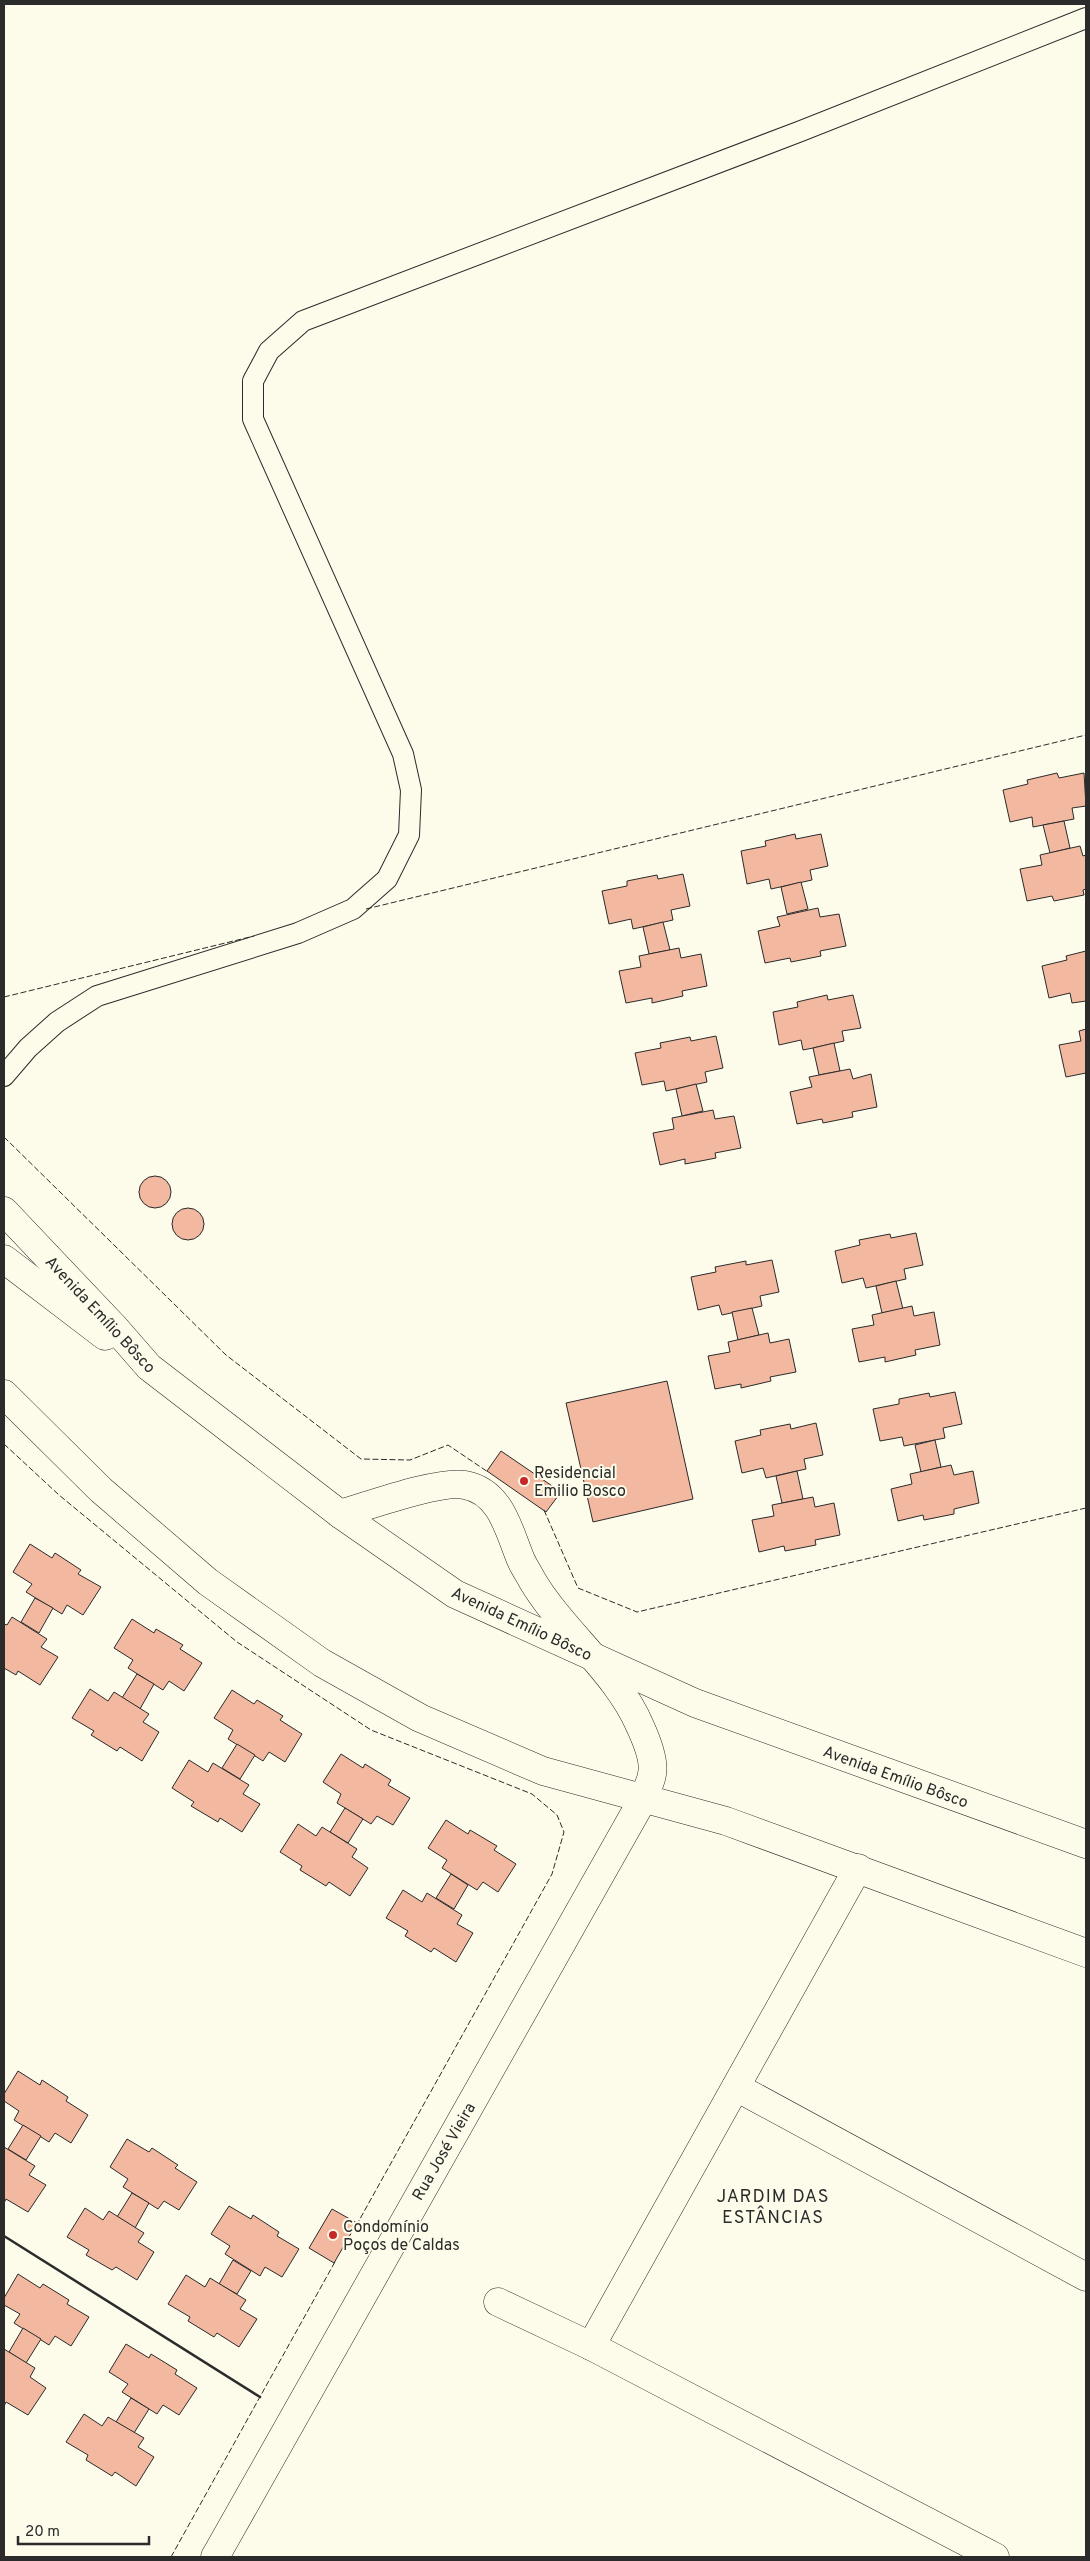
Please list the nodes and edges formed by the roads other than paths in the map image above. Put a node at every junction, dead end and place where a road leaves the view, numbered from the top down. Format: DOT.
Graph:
graph roads {
  1 [pos="1086,18"];
  2 [pos="4,1076"];
  3 [pos="4,1212"];
  4 [pos="4,1259"];
  5 [pos="148,1367"];
  6 [pos="4,1394"];
  7 [pos="340,1514"];
  8 [pos="591,1656"];
  9 [pos="643,1799"];
  10 [pos="1086,1844"];
  11 [pos="858,1868"];
  12 [pos="1086,1952"];
  13 [pos="736,2087"];
  14 [pos="1086,2277"];
  15 [pos="498,2302"];
  16 [pos="591,2346"];
  17 [pos="215,2557"];
  18 [pos="995,2557"];
  1 -- 2 [label="lane"];
  3 -- 5 [label="street, Avenida Emílio Bôsco"];
  4 -- 5 [label="street"];
  5 -- 7 [label="street, Avenida Emílio Bôsco"];
  6 -- 9 [label="street"];
  7 -- 8 [label="street, Avenida Emílio Bôsco"];
  7 -- 8 [label="street, Rua José Vieira"];
  8 -- 9 [label="street, Rua José Vieira"];
  8 -- 10 [label="street, Avenida Emílio Bôsco"];
  9 -- 11 [label="street"];
  9 -- 17 [label="street, Rua José Vieira"];
  11 -- 12 [label="street"];
  11 -- 13 [label="street"];
  13 -- 14 [label="street"];
  13 -- 16 [label="street"];
  15 -- 16 [label="street"];
  16 -- 18 [label="street"];
}
